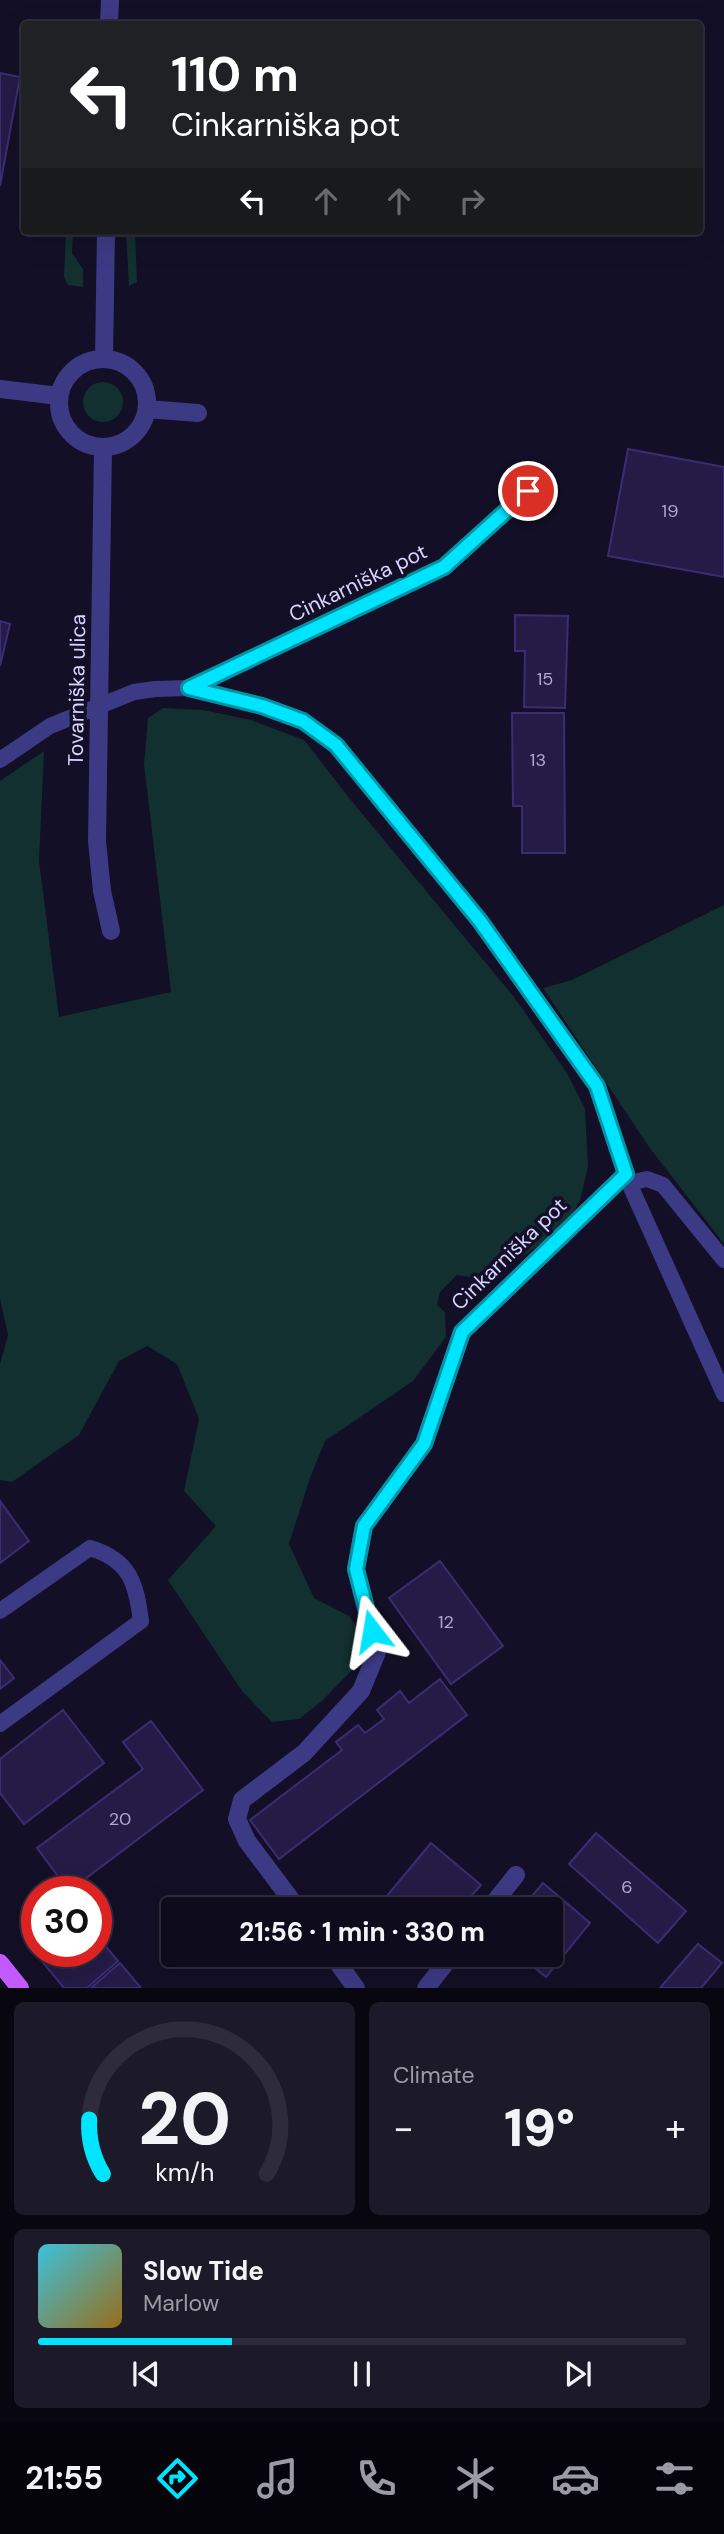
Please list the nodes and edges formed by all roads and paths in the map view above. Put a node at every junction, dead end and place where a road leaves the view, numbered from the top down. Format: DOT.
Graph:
graph roads {
  1 [pos="110,0"];
  2 [pos="110,21"];
  3 [pos="106,235"];
  4 [pos="104,359"];
  5 [pos="0,389"];
  6 [pos="59,396"];
  7 [pos="147,408"];
  8 [pos="198,413"];
  9 [pos="103,448"];
  10 [pos="528,491"];
  11 [pos="189,688"];
  12 [pos="101,706"];
  13 [pos="0,760"];
  14 [pos="111,931"];
  15 [pos="628,1179"];
  16 [pos="724,1260"];
  17 [pos="724,1394"];
  18 [pos="0,1611"];
  19 [pos="0,1724"];
  20 [pos="516,1875"];
  21 [pos="289,1897"];
  22 [pos="499,1897"];
  23 [pos="0,1963"];
  24 [pos="341,1967"];
  25 [pos="443,1967"];
  26 [pos="20,1988"];
  27 [pos="356,1988"];
  28 [pos="426,1988"];
  1 -- 2 [label="street"];
  3 -- 4 [label="street"];
  4 -- 6 [label="street"];
  4 -- 7 [label="street"];
  5 -- 6 [label="street"];
  6 -- 9 [label="street"];
  7 -- 8 [label="street"];
  7 -- 9 [label="street"];
  9 -- 12 [label="street, Tovarniška ulica"];
  10 -- 11 [label="lane, Cinkarniška pot"];
  11 -- 12 [label="lane, Cinkarniška pot"];
  11 -- 15 [label="lane, Cinkarniška pot"];
  12 -- 13 [label="lane, Tovarniška ulica"];
  12 -- 14 [label="street, Tovarniška ulica"];
  15 -- 16 [label="lane"];
  15 -- 17 [label="lane, Cinkarniška pot"];
  15 -- 21 [label="street, Cinkarniška pot"];
  18 -- 19 [label="lane"];
  20 -- 22 [label="street"];
  23 -- 26 [label="main road"];
  24 -- 27 [label="street"];
  25 -- 28 [label="street"];
}
